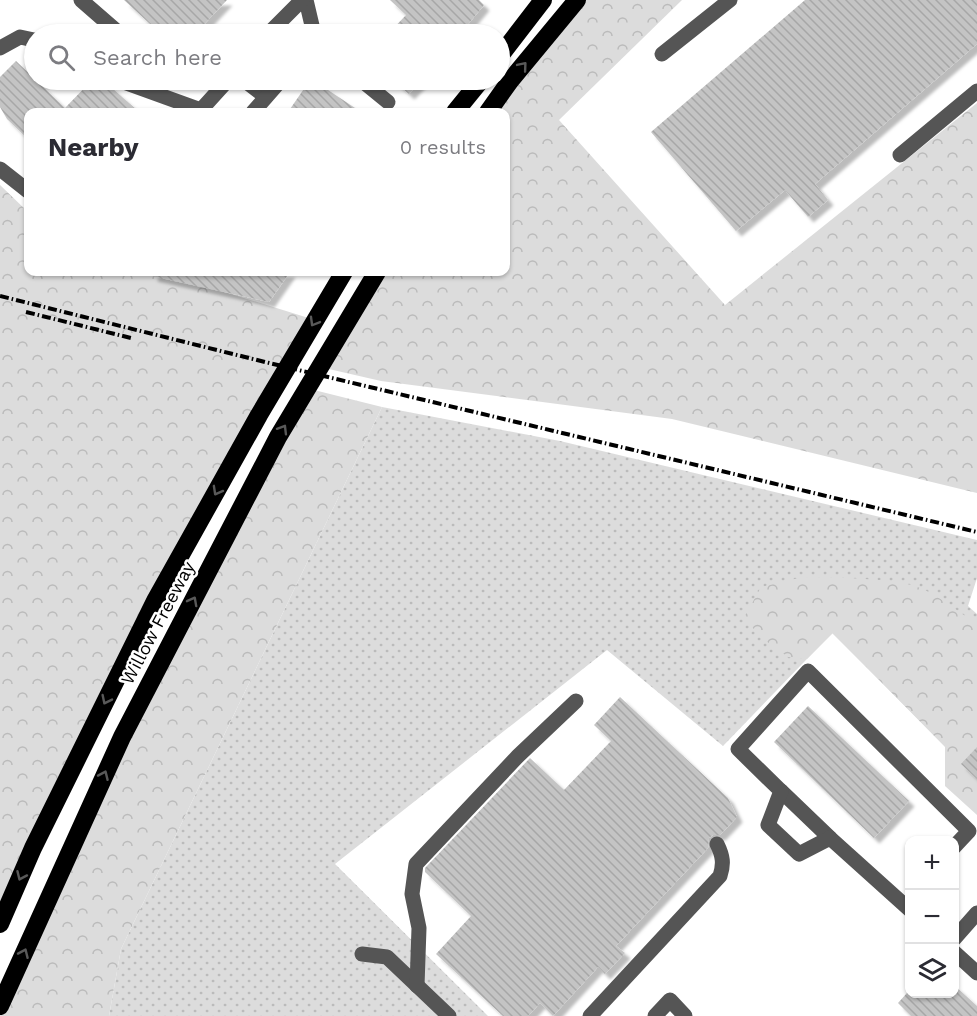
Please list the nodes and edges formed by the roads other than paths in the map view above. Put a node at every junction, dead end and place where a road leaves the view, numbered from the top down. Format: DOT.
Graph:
graph roads {
  1 [pos="81,0"];
  2 [pos="543,0"];
  3 [pos="578,0"];
  4 [pos="730,0"];
  5 [pos="299,1"];
  6 [pos="109,24"];
  7 [pos="277,24"];
  8 [pos="309,24"];
  9 [pos="24,38"];
  10 [pos="510,43"];
  11 [pos="0,48"];
  12 [pos="662,54"];
  13 [pos="510,81"];
  14 [pos="144,90"];
  15 [pos="218,90"];
  16 [pos="258,90"];
  17 [pos="272,90"];
  18 [pos="373,90"];
  19 [pos="473,90"];
  20 [pos="504,90"];
  21 [pos="977,92"];
  22 [pos="266,96"];
  23 [pos="388,102"];
  24 [pos="192,108"];
  25 [pos="203,108"];
  26 [pos="256,108"];
  27 [pos="458,108"];
  28 [pos="491,108"];
  29 [pos="900,155"];
  30 [pos="0,169"];
  31 [pos="24,188"];
  32 [pos="342,276"];
  33 [pos="376,276"];
  34 [pos="576,701"];
  35 [pos="781,791"];
  36 [pos="830,838"];
  37 [pos="959,842"];
  38 [pos="717,844"];
  39 [pos="905,901"];
  40 [pos="977,913"];
  41 [pos="0,924"];
  42 [pos="959,933"];
  43 [pos="362,954"];
  44 [pos="959,957"];
  45 [pos="977,973"];
  46 [pos="417,986"];
  47 [pos="0,1006"];
  48 [pos="449,1016"];
  49 [pos="590,1016"];
  50 [pos="655,1016"];
  51 [pos="685,1016"];
  1 -- 6 [label="street"];
  2 -- 10 [label="highway"];
  13 -- 3 [label="highway, one-way"];
  4 -- 12 [label="street"];
  5 -- 7 [label="street"];
  5 -- 8 [label="street"];
  9 -- 11 [label="street"];
  14 -- 24 [label="street"];
  15 -- 25 [label="street"];
  16 -- 22 [label="street"];
  17 -- 22 [label="street"];
  18 -- 23 [label="street"];
  19 -- 27 [label="highway"];
  28 -- 20 [label="highway, one-way"];
  21 -- 29 [label="street"];
  22 -- 26 [label="street"];
  30 -- 31 [label="street"];
  32 -- 41 [label="highway, Willow Freeway, one-way"];
  47 -- 33 [label="highway, Willow Freeway, one-way"];
  34 -- 46 [label="street"];
  35 -- 36 [label="street"];
  35 -- 36 [label="street"];
  35 -- 37 [label="street"];
  36 -- 39 [label="street"];
  38 -- 49 [label="street"];
  40 -- 42 [label="street"];
  43 -- 46 [label="street"];
  44 -- 45 [label="street"];
  46 -- 48 [label="street"];
  50 -- 51 [label="street"];
}
